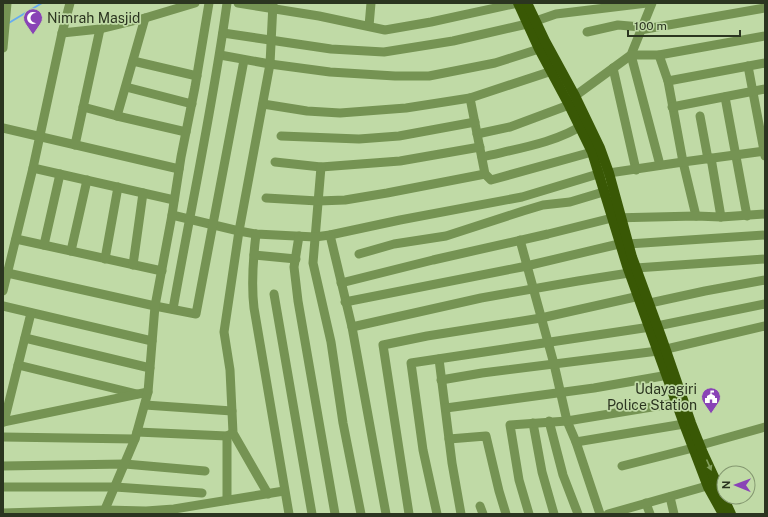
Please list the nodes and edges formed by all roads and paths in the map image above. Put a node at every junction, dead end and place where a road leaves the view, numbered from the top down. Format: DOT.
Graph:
graph roads {
  1 [pos="70,3"];
  2 [pos="195,3"];
  3 [pos="209,3"];
  4 [pos="227,3"];
  5 [pos="238,3"];
  6 [pos="371,3"];
  7 [pos="518,3"];
  8 [pos="527,3"];
  9 [pos="647,3"];
  10 [pos="652,3"];
  11 [pos="272,5"];
  12 [pos="765,8"];
  13 [pos="6,9"];
  14 [pos="145,18"];
  15 [pos="531,22"];
  16 [pos="369,26"];
  17 [pos="641,28"];
  18 [pos="100,29"];
  19 [pos="587,32"];
  20 [pos="223,33"];
  21 [pos="62,34"];
  22 [pos="765,36"];
  23 [pos="271,41"];
  24 [pos="4,44"];
  25 [pos="542,45"];
  26 [pos="631,55"];
  27 [pos="659,55"];
  28 [pos="220,56"];
  29 [pos="244,60"];
  30 [pos="133,61"];
  31 [pos="765,63"];
  32 [pos="270,64"];
  33 [pos="748,66"];
  34 [pos="613,68"];
  35 [pos="556,69"];
  36 [pos="197,76"];
  37 [pos="668,81"];
  38 [pos="126,87"];
  39 [pos="765,89"];
  40 [pos="752,92"];
  41 [pos="575,96"];
  42 [pos="724,97"];
  43 [pos="470,98"];
  44 [pos="192,104"];
  45 [pos="263,104"];
  46 [pos="569,105"];
  47 [pos="84,107"];
  48 [pos="672,107"];
  49 [pos="117,116"];
  50 [pos="700,116"];
  51 [pos="475,122"];
  52 [pos="584,125"];
  53 [pos="3,128"];
  54 [pos="186,132"];
  55 [pos="477,134"];
  56 [pos="39,136"];
  57 [pos="281,136"];
  58 [pos="75,145"];
  59 [pos="480,147"];
  60 [pos="596,150"];
  61 [pos="765,153"];
  62 [pos="736,155"];
  63 [pos="482,157"];
  64 [pos="710,159"];
  65 [pos="275,162"];
  66 [pos="683,162"];
  67 [pos="660,165"];
  68 [pos="321,166"];
  69 [pos="33,168"];
  70 [pos="179,169"];
  71 [pos="636,170"];
  72 [pos="60,174"];
  73 [pos="484,174"];
  74 [pos="598,174"];
  75 [pos="609,174"];
  76 [pos="87,180"];
  77 [pos="118,187"];
  78 [pos="609,190"];
  79 [pos="144,193"];
  80 [pos="266,198"];
  81 [pos="174,200"];
  82 [pos="318,201"];
  83 [pos="765,214"];
  84 [pos="172,215"];
  85 [pos="696,216"];
  86 [pos="747,216"];
  87 [pos="721,217"];
  88 [pos="616,218"];
  89 [pos="189,219"];
  90 [pos="213,225"];
  91 [pos="238,231"];
  92 [pos="256,234"];
  93 [pos="330,235"];
  94 [pos="765,235"];
  95 [pos="300,236"];
  96 [pos="315,237"];
  97 [pos="16,239"];
  98 [pos="520,240"];
  99 [pos="624,244"];
  100 [pos="44,245"];
  101 [pos="71,251"];
  102 [pos="359,254"];
  103 [pos="254,255"];
  104 [pos="105,258"];
  105 [pos="296,259"];
  106 [pos="765,259"];
  107 [pos="133,265"];
  108 [pos="526,266"];
  109 [pos="162,271"];
  110 [pos="633,271"];
  111 [pos="5,272"];
  112 [pos="765,280"];
  113 [pos="341,283"];
  114 [pos="533,289"];
  115 [pos="3,291"];
  116 [pos="274,294"];
  117 [pos="644,300"];
  118 [pos="346,302"];
  119 [pos="765,304"];
  120 [pos="3,306"];
  121 [pos="155,306"];
  122 [pos="173,309"];
  123 [pos="31,312"];
  124 [pos="541,318"];
  125 [pos="653,326"];
  126 [pos="765,326"];
  127 [pos="352,327"];
  128 [pos="25,338"];
  129 [pos="152,341"];
  130 [pos="548,343"];
  131 [pos="662,350"];
  132 [pos="439,359"];
  133 [pos="554,364"];
  134 [pos="18,365"];
  135 [pos="150,368"];
  136 [pos="670,375"];
  137 [pos="441,380"];
  138 [pos="144,393"];
  139 [pos="560,393"];
  140 [pos="680,402"];
  141 [pos="145,405"];
  142 [pos="446,408"];
  143 [pos="232,411"];
  144 [pos="567,421"];
  145 [pos="3,422"];
  146 [pos="549,422"];
  147 [pos="533,423"];
  148 [pos="688,424"];
  149 [pos="765,427"];
  150 [pos="230,434"];
  151 [pos="136,436"];
  152 [pos="3,437"];
  153 [pos="449,439"];
  154 [pos="576,442"];
  155 [pos="697,447"];
  156 [pos="125,464"];
  157 [pos="3,466"];
  158 [pos="622,466"];
  159 [pos="205,471"];
  160 [pos="713,485"];
  161 [pos="3,487"];
  162 [pos="115,487"];
  163 [pos="284,490"];
  164 [pos="202,493"];
  165 [pos="268,494"];
  166 [pos="670,496"];
  167 [pos="227,500"];
  168 [pos="646,503"];
  169 [pos="104,512"];
  170 [pos="625,512"];
  171 [pos="3,513"];
  172 [pos="289,514"];
  173 [pos="312,514"];
  174 [pos="335,514"];
  175 [pos="361,514"];
  176 [pos="386,514"];
  177 [pos="409,514"];
  178 [pos="437,514"];
  179 [pos="461,514"];
  180 [pos="506,514"];
  181 [pos="529,514"];
  182 [pos="554,514"];
  183 [pos="578,514"];
  184 [pos="600,514"];
  185 [pos="608,514"];
  186 [pos="650,514"];
  187 [pos="674,514"];
  188 [pos="723,514"];
  189 [pos="731,514"];
  1 -- 21 [label="street"];
  2 -- 14 [label="street"];
  3 -- 36 [label="street"];
  4 -- 20 [label="street"];
  5 -- 11 [label="street"];
  6 -- 16 [label="street"];
  7 -- 15 [label="main road"];
  7 -- 16 [label="street"];
  8 -- 15 [label="main road"];
  9 -- 15 [label="street"];
  10 -- 17 [label="street"];
  11 -- 16 [label="street"];
  11 -- 23 [label="street"];
  12 -- 17 [label="street"];
  13 -- 24 [label="street"];
  14 -- 18 [label="street"];
  14 -- 30 [label="street"];
  15 -- 23 [label="street"];
  15 -- 25 [label="main road"];
  17 -- 19 [label="street"];
  17 -- 26 [label="street"];
  18 -- 21 [label="street"];
  18 -- 47 [label="street"];
  20 -- 23 [label="street"];
  20 -- 28 [label="street"];
  21 -- 56 [label="street"];
  22 -- 27 [label="street"];
  23 -- 32 [label="street"];
  25 -- 32 [label="street"];
  25 -- 35 [label="main road"];
  26 -- 27 [label="street"];
  26 -- 34 [label="street"];
  26 -- 67 [label="street"];
  27 -- 37 [label="street"];
  28 -- 29 [label="street"];
  28 -- 89 [label="street"];
  29 -- 32 [label="street"];
  29 -- 90 [label="street"];
  30 -- 36 [label="street"];
  30 -- 38 [label="street"];
  31 -- 33 [label="street"];
  32 -- 45 [label="street"];
  33 -- 37 [label="street"];
  33 -- 40 [label="street"];
  34 -- 41 [label="street"];
  34 -- 71 [label="street"];
  35 -- 41 [label="main road"];
  35 -- 43 [label="street"];
  35 -- 46 [label="main road"];
  36 -- 44 [label="street"];
  37 -- 48 [label="street"];
  38 -- 44 [label="street"];
  38 -- 49 [label="street"];
  39 -- 40 [label="street"];
  40 -- 42 [label="street"];
  40 -- 61 [label="street"];
  41 -- 46 [label="street"];
  41 -- 52 [label="main road"];
  42 -- 48 [label="street"];
  42 -- 62 [label="street"];
  43 -- 45 [label="street"];
  43 -- 51 [label="street"];
  44 -- 54 [label="street"];
  45 -- 91 [label="street"];
  46 -- 52 [label="main road"];
  46 -- 55 [label="street"];
  47 -- 49 [label="street"];
  47 -- 58 [label="street"];
  48 -- 66 [label="street"];
  49 -- 54 [label="street"];
  50 -- 64 [label="street"];
  51 -- 55 [label="street"];
  51 -- 57 [label="street"];
  52 -- 60 [label="main road"];
  52 -- 63 [label="street"];
  53 -- 56 [label="street"];
  54 -- 70 [label="street"];
  55 -- 59 [label="street"];
  56 -- 58 [label="street"];
  56 -- 69 [label="street"];
  58 -- 70 [label="street"];
  59 -- 63 [label="street"];
  59 -- 68 [label="street"];
  60 -- 73 [label="street"];
  60 -- 74 [label="main road"];
  60 -- 75 [label="main road"];
  61 -- 62 [label="street"];
  62 -- 64 [label="street"];
  62 -- 86 [label="street"];
  63 -- 73 [label="street"];
  64 -- 66 [label="street"];
  64 -- 87 [label="street"];
  65 -- 68 [label="street"];
  66 -- 67 [label="street"];
  66 -- 85 [label="street"];
  67 -- 71 [label="street"];
  68 -- 82 [label="street"];
  69 -- 72 [label="street"];
  69 -- 97 [label="street"];
  70 -- 81 [label="street"];
  71 -- 75 [label="street"];
  72 -- 76 [label="street"];
  72 -- 100 [label="street"];
  73 -- 82 [label="street"];
  74 -- 75 [label="street"];
  74 -- 78 [label="main road"];
  74 -- 93 [label="street"];
  75 -- 78 [label="main road"];
  76 -- 77 [label="street"];
  76 -- 101 [label="street"];
  77 -- 79 [label="street"];
  77 -- 104 [label="street"];
  78 -- 88 [label="main road"];
  78 -- 102 [label="street"];
  79 -- 81 [label="street"];
  79 -- 107 [label="street"];
  80 -- 82 [label="street"];
  81 -- 84 [label="street"];
  82 -- 96 [label="street"];
  83 -- 86 [label="street"];
  84 -- 89 [label="street"];
  84 -- 109 [label="street"];
  85 -- 87 [label="street"];
  85 -- 88 [label="street"];
  86 -- 87 [label="street"];
  88 -- 98 [label="street"];
  88 -- 99 [label="main road"];
  89 -- 90 [label="street"];
  89 -- 122 [label="street"];
  90 -- 91 [label="street"];
  90 -- 122 [label="street"];
  91 -- 92 [label="street"];
  91 -- 143 [label="street"];
  92 -- 95 [label="street"];
  92 -- 103 [label="street"];
  93 -- 96 [label="street"];
  93 -- 113 [label="street"];
  94 -- 99 [label="street"];
  95 -- 96 [label="street"];
  95 -- 105 [label="street"];
  96 -- 175 [label="street"];
  97 -- 100 [label="street"];
  97 -- 111 [label="street"];
  98 -- 108 [label="street"];
  98 -- 113 [label="street"];
  99 -- 108 [label="street"];
  99 -- 110 [label="main road"];
  100 -- 101 [label="street"];
  101 -- 104 [label="street"];
  103 -- 105 [label="street"];
  103 -- 163 [label="street"];
  104 -- 107 [label="street"];
  105 -- 174 [label="street"];
  106 -- 110 [label="street"];
  107 -- 109 [label="street"];
  108 -- 114 [label="street"];
  108 -- 118 [label="street"];
  109 -- 121 [label="street"];
  110 -- 114 [label="street"];
  110 -- 117 [label="main road"];
  111 -- 115 [label="street"];
  111 -- 121 [label="street"];
  112 -- 117 [label="street"];
  113 -- 118 [label="street"];
  114 -- 124 [label="street"];
  114 -- 127 [label="street"];
  116 -- 173 [label="street"];
  117 -- 124 [label="street"];
  117 -- 125 [label="main road"];
  118 -- 127 [label="street"];
  119 -- 125 [label="street"];
  120 -- 123 [label="street"];
  121 -- 122 [label="street"];
  121 -- 129 [label="street"];
  123 -- 128 [label="street"];
  123 -- 129 [label="street"];
  124 -- 130 [label="street"];
  124 -- 177 [label="street"];
  125 -- 130 [label="street"];
  125 -- 131 [label="main road"];
  126 -- 131 [label="street"];
  127 -- 176 [label="street"];
  128 -- 134 [label="street"];
  128 -- 135 [label="street"];
  129 -- 135 [label="street"];
  130 -- 132 [label="street"];
  130 -- 133 [label="street"];
  131 -- 133 [label="street"];
  131 -- 136 [label="main road"];
  132 -- 137 [label="street"];
  132 -- 178 [label="street"];
  133 -- 137 [label="street"];
  133 -- 139 [label="street"];
  134 -- 138 [label="street"];
  134 -- 145 [label="street"];
  135 -- 138 [label="street"];
  136 -- 139 [label="street"];
  136 -- 140 [label="main road"];
  137 -- 142 [label="street"];
  138 -- 141 [label="street"];
  138 -- 145 [label="street"];
  139 -- 142 [label="street"];
  139 -- 144 [label="street"];
  140 -- 144 [label="street"];
  140 -- 148 [label="main road"];
  141 -- 143 [label="street"];
  141 -- 151 [label="street"];
  142 -- 153 [label="street"];
  143 -- 150 [label="street"];
  144 -- 146 [label="street"];
  144 -- 154 [label="street"];
  146 -- 147 [label="street"];
  146 -- 183 [label="street"];
  147 -- 181 [label="street"];
  147 -- 182 [label="street"];
  148 -- 154 [label="street"];
  148 -- 155 [label="main road"];
  149 -- 155 [label="street"];
  150 -- 151 [label="street"];
  150 -- 165 [label="street"];
  150 -- 167 [label="street"];
  151 -- 152 [label="street"];
  151 -- 156 [label="street"];
  153 -- 179 [label="street"];
  153 -- 180 [label="street"];
  154 -- 184 [label="street"];
  155 -- 158 [label="street"];
  155 -- 160 [label="main road"];
  156 -- 157 [label="street"];
  156 -- 159 [label="street"];
  156 -- 162 [label="street"];
  160 -- 166 [label="street"];
  160 -- 188 [label="main road"];
  160 -- 189 [label="main road"];
  161 -- 162 [label="street"];
  162 -- 164 [label="street"];
  162 -- 169 [label="street"];
  163 -- 165 [label="street"];
  163 -- 172 [label="street"];
  165 -- 167 [label="street"];
  166 -- 168 [label="street"];
  166 -- 187 [label="street"];
  167 -- 169 [label="street"];
  168 -- 170 [label="street"];
  168 -- 186 [label="street"];
  169 -- 171 [label="street"];
  170 -- 185 [label="street"];
}
